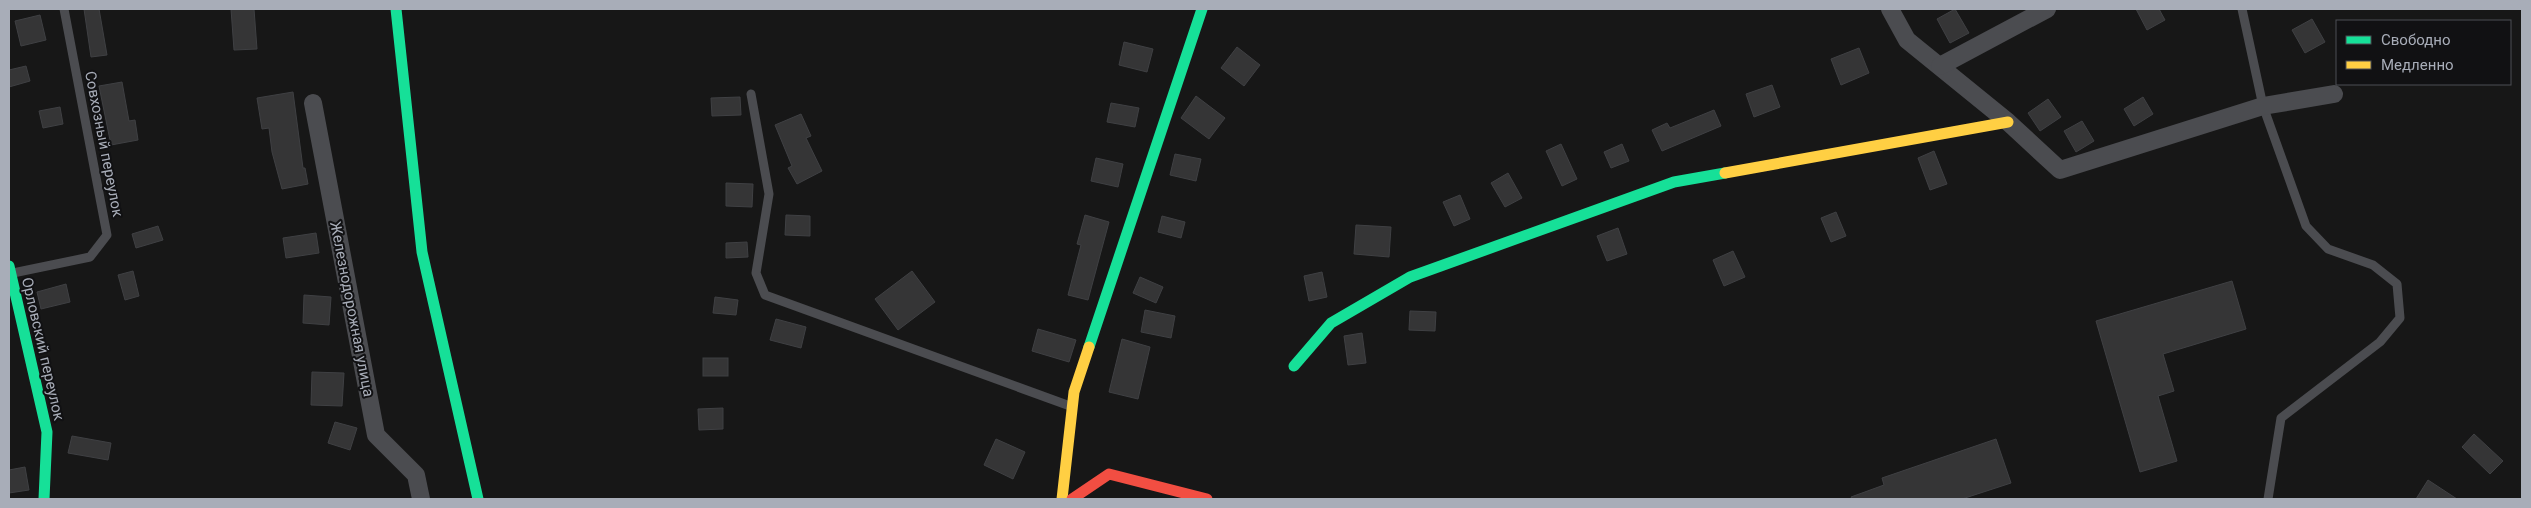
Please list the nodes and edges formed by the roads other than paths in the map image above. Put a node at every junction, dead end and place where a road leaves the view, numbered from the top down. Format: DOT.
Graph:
graph roads {
  1 [pos="64,9"];
  2 [pos="396,9"];
  3 [pos="1202,9"];
  4 [pos="1890,9"];
  5 [pos="2047,9"];
  6 [pos="2242,9"];
  7 [pos="1940,66"];
  8 [pos="751,94"];
  9 [pos="2334,94"];
  10 [pos="313,103"];
  11 [pos="2263,106"];
  12 [pos="2008,122"];
  13 [pos="10,270"];
  14 [pos="1294,366"];
  15 [pos="1073,407"];
  16 [pos="474,481"];
  17 [pos="44,499"];
  18 [pos="421,499"];
  19 [pos="474,499"];
  20 [pos="478,499"];
  21 [pos="1062,499"];
  22 [pos="1072,499"];
  23 [pos="1207,499"];
  24 [pos="2268,499"];
  1 -- 13 [label="lane, Совхозный переулок"];
  2 -- 16 [label="street"];
  3 -- 15 [label="street"];
  4 -- 7 [label="street"];
  5 -- 7 [label="street"];
  6 -- 11 [label="lane"];
  7 -- 12 [label="street"];
  8 -- 15 [label="lane"];
  9 -- 11 [label="street"];
  10 -- 18 [label="street, Железнодорожная улица"];
  11 -- 12 [label="street"];
  11 -- 24 [label="lane"];
  12 -- 14 [label="street"];
  13 -- 17 [label="street, Орловский переулок"];
  15 -- 21 [label="street"];
  16 -- 19 [label="street"];
  16 -- 20 [label="street"];
  22 -- 23 [label="street"];
}
